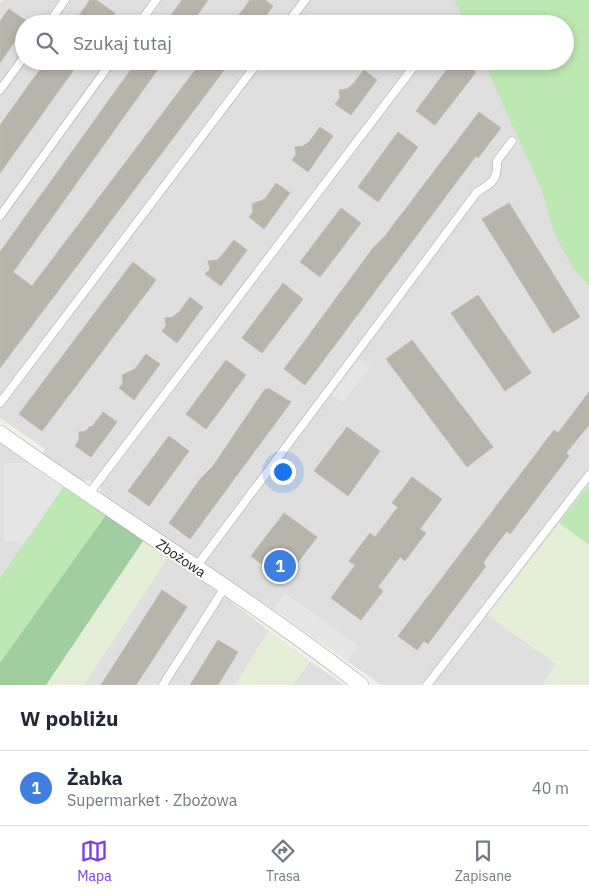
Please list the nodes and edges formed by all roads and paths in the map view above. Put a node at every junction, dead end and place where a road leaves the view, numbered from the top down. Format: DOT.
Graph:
graph roads {
  1 [pos="64,0"];
  2 [pos="156,0"];
  3 [pos="305,0"];
  4 [pos="54,15"];
  5 [pos="145,15"];
  6 [pos="294,15"];
  7 [pos="15,69"];
  8 [pos="105,70"];
  9 [pos="252,70"];
  10 [pos="411,70"];
  11 [pos="0,90"];
  12 [pos="512,141"];
  13 [pos="0,216"];
  14 [pos="0,403"];
  15 [pos="0,433"];
  16 [pos="589,475"];
  17 [pos="87,496"];
  18 [pos="196,567"];
  19 [pos="225,587"];
  20 [pos="163,685"];
  21 [pos="361,685"];
  22 [pos="427,685"];
  1 -- 4 [label="lane"];
  2 -- 5 [label="lane"];
  3 -- 6 [label="lane"];
  7 -- 11 [label="lane"];
  8 -- 13 [label="lane"];
  9 -- 14 [label="lane"];
  10 -- 17 [label="lane"];
  12 -- 18 [label="lane"];
  15 -- 17 [label="street, Zbożowa"];
  16 -- 22 [label="lane"];
  17 -- 18 [label="street, Zbożowa"];
  18 -- 19 [label="street, Zbożowa"];
  19 -- 20 [label="lane"];
  19 -- 21 [label="street, Zbożowa"];
}
